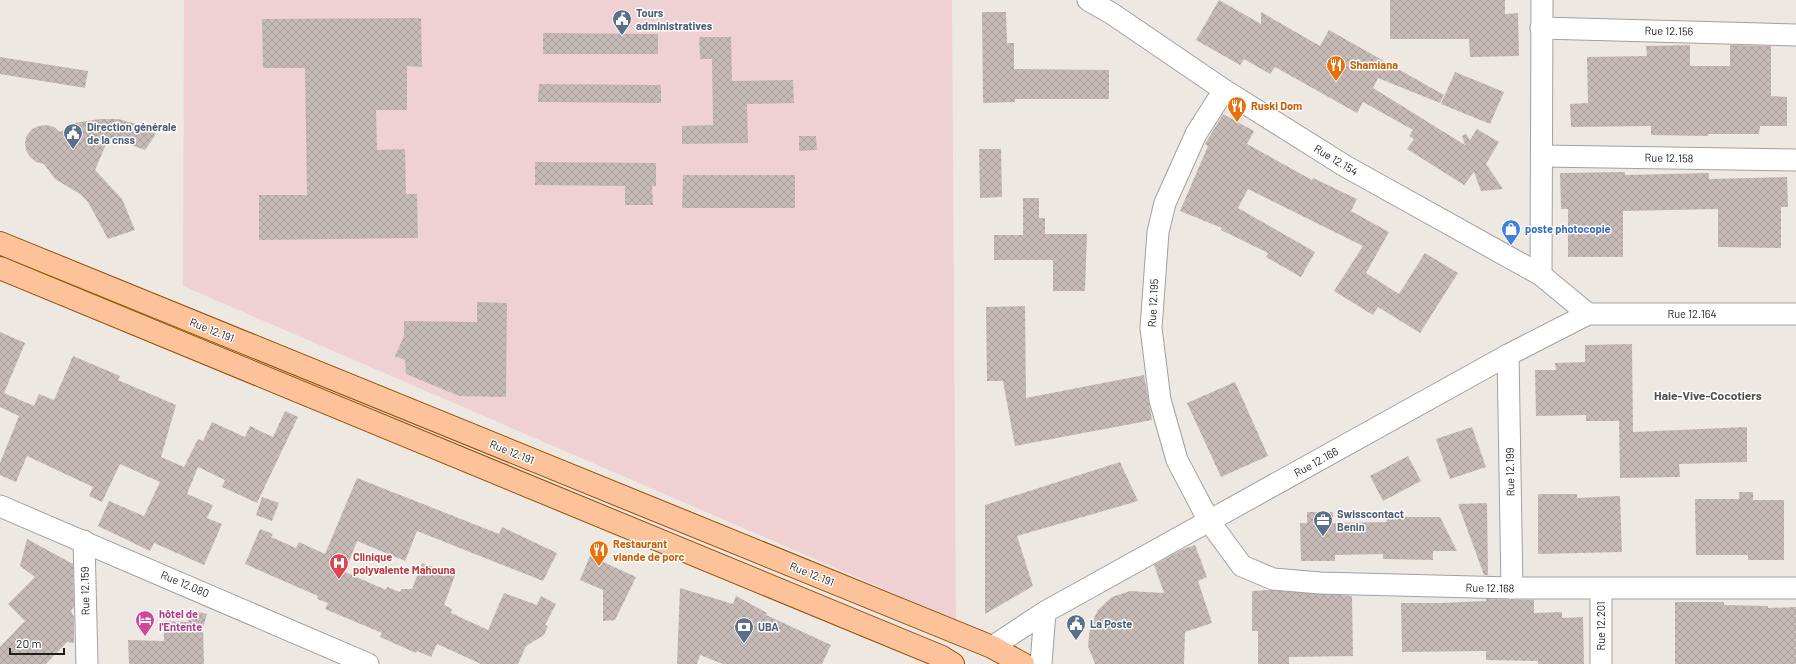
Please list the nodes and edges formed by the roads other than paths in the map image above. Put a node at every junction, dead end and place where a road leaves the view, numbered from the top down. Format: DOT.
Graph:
graph roads {
  1 [pos="1088,0"];
  2 [pos="1542,0"];
  3 [pos="1114,6"];
  4 [pos="1541,28"];
  5 [pos="1796,35"];
  6 [pos="1224,90"];
  7 [pos="1542,156"];
  8 [pos="1796,160"];
  9 [pos="0,243"];
  10 [pos="0,268"];
  11 [pos="1541,275"];
  12 [pos="1588,314"];
  13 [pos="1796,314"];
  14 [pos="1508,356"];
  15 [pos="0,506"];
  16 [pos="1208,521"];
  17 [pos="84,541"];
  18 [pos="1512,588"];
  19 [pos="1796,588"];
  20 [pos="1601,589"];
  21 [pos="1046,612"];
  22 [pos="992,647"];
  23 [pos="945,662"];
  24 [pos="87,664"];
  25 [pos="368,664"];
  26 [pos="1023,664"];
  27 [pos="1041,664"];
  28 [pos="1601,664"];
  1 -- 3 [label="street, Rue 12.154"];
  2 -- 4 [label="street"];
  3 -- 6 [label="street, Rue 12.154"];
  4 -- 5 [label="street, Rue 12.156"];
  4 -- 7 [label="street"];
  6 -- 11 [label="street, Rue 12.154"];
  6 -- 16 [label="street, Rue 12.195"];
  7 -- 8 [label="street, Rue 12.158"];
  7 -- 11 [label="street"];
  9 -- 22 [label="main road, Rue 12.191"];
  10 -- 23 [label="main road"];
  11 -- 12 [label="street, Rue 12.154"];
  12 -- 13 [label="street, Rue 12.164"];
  12 -- 14 [label="street, Rue 12.166"];
  14 -- 16 [label="street, Rue 12.166"];
  14 -- 18 [label="street, Rue 12.199"];
  15 -- 17 [label="street, Rue 12.080"];
  16 -- 18 [label="street, Rue 12.168"];
  16 -- 21 [label="street, Rue 12.166"];
  17 -- 24 [label="street, Rue 12.159"];
  17 -- 25 [label="street, Rue 12.080"];
  18 -- 20 [label="street, Rue 12.168"];
  19 -- 20 [label="street, Rue 12.168"];
  20 -- 28 [label="street, Rue 12.201"];
  21 -- 22 [label="street, Rue 12.166"];
  21 -- 27 [label="street"];
  22 -- 26 [label="main road, Rue 12.191"];
}
